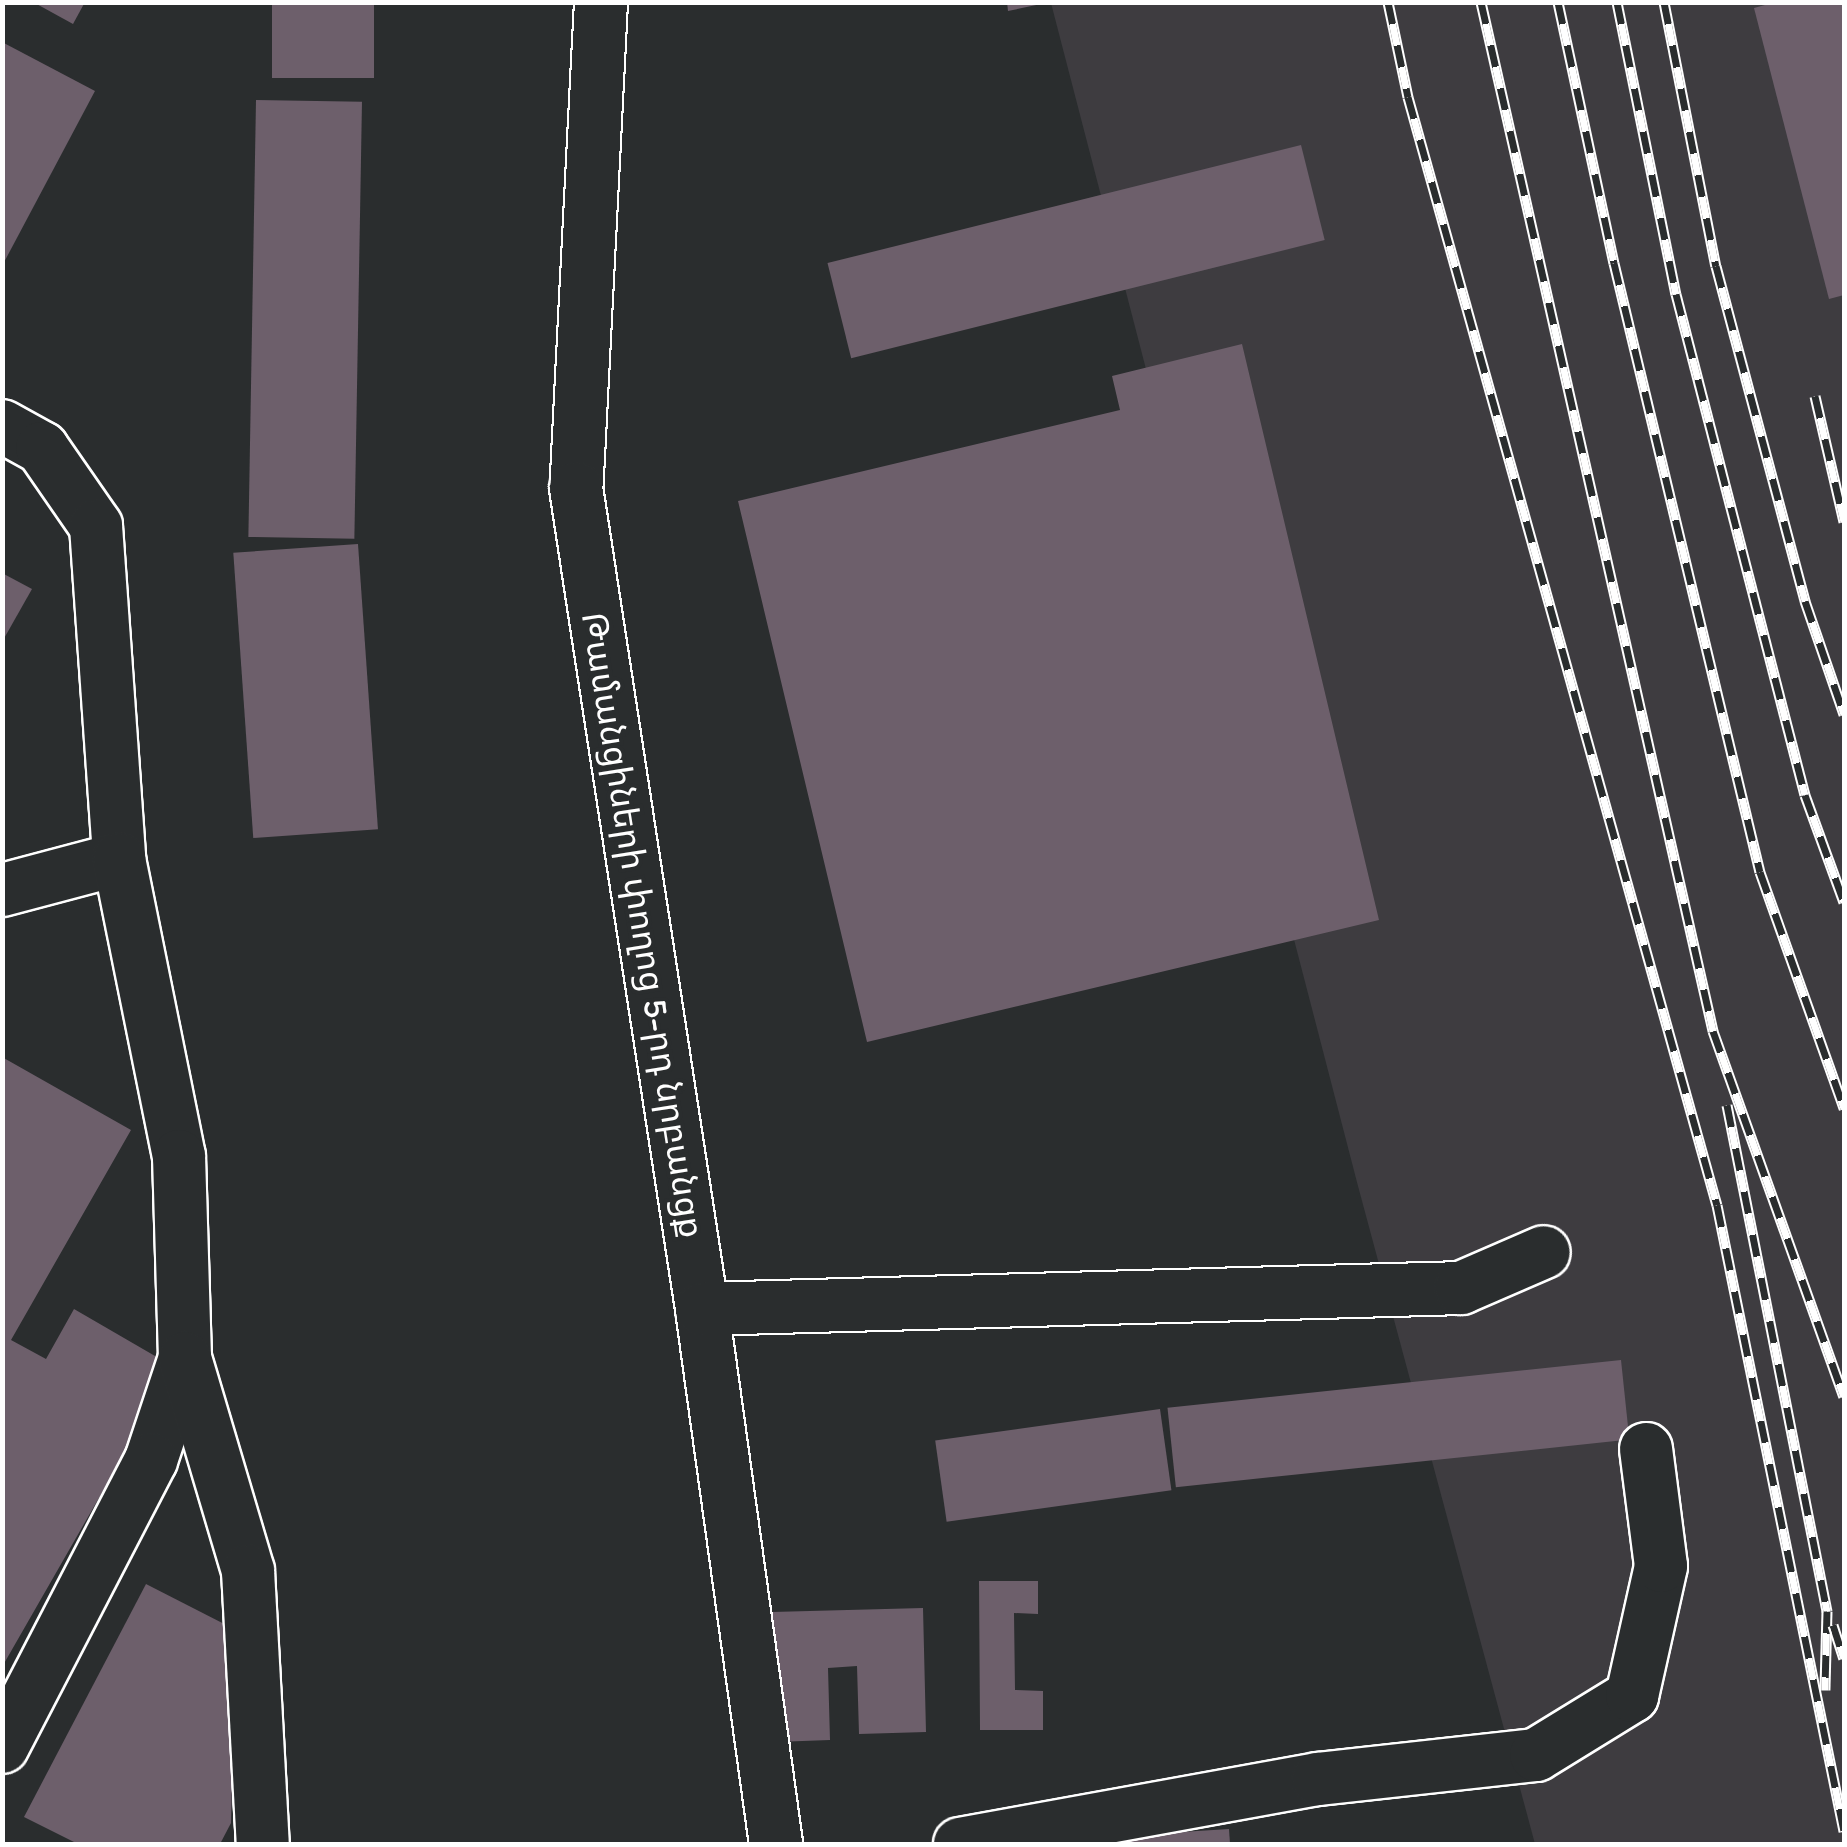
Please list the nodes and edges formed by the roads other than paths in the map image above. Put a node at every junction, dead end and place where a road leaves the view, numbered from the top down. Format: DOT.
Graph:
graph roads {
  1 [pos="601,2"];
  2 [pos="2,426"];
  3 [pos="119,858"];
  4 [pos="2,890"];
  5 [pos="1544,1252"];
  6 [pos="702,1309"];
  7 [pos="185,1358"];
  8 [pos="1646,1448"];
  9 [pos="2,1748"];
  10 [pos="263,1844"];
  11 [pos="776,1844"];
  12 [pos="960,1844"];
  1 -- 6 [label="lane, Թամանցիների փողոց 5-րդ նրբանցք"];
  2 -- 3 [label="lane"];
  3 -- 4 [label="lane"];
  3 -- 7 [label="lane"];
  5 -- 6 [label="lane"];
  6 -- 11 [label="lane, Թամանցիների փողոց 5-րդ նրբանցք"];
  7 -- 9 [label="lane"];
  7 -- 10 [label="lane"];
  8 -- 12 [label="lane"];
}
